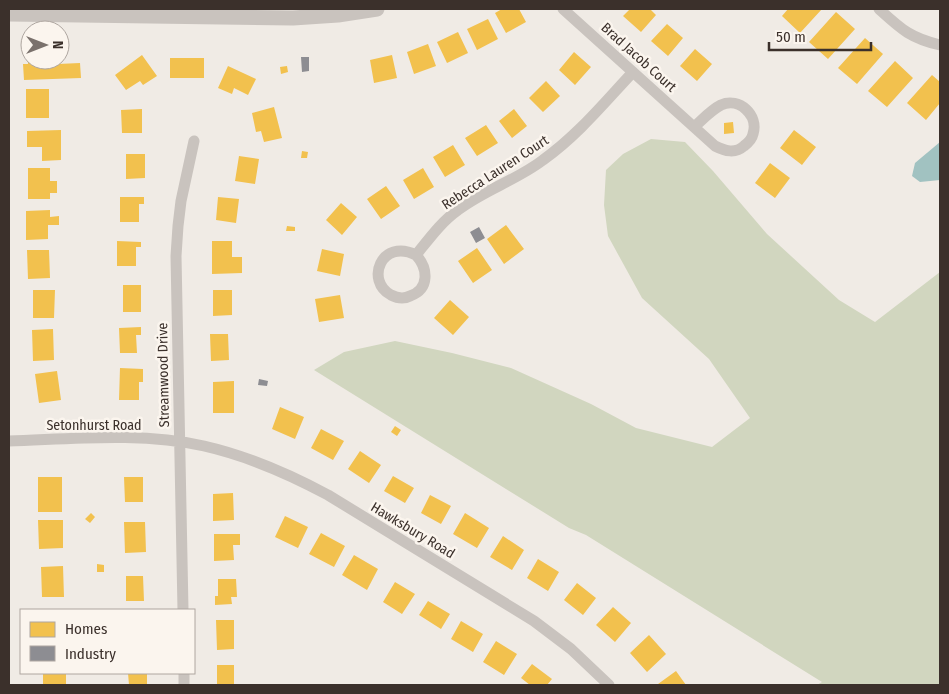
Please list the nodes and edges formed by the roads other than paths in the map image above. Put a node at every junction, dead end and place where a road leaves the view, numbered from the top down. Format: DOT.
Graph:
graph roads {
  1 [pos="377,9"];
  2 [pos="563,9"];
  3 [pos="879,9"];
  4 [pos="361,10"];
  5 [pos="9,14"];
  6 [pos="940,45"];
  7 [pos="633,72"];
  8 [pos="694,127"];
  9 [pos="194,141"];
  10 [pos="416,255"];
  11 [pos="9,441"];
  12 [pos="180,442"];
  13 [pos="183,609"];
  14 [pos="609,685"];
  1 -- 4 [label="street"];
  2 -- 7 [label="street, Brad Jacob Court"];
  3 -- 6 [label="street"];
  4 -- 5 [label="street"];
  7 -- 8 [label="street, Brad Jacob Court"];
  7 -- 10 [label="street, Rebecca Lauren Court"];
  8 -- 8 [label="street, Brad Jacob Court"];
  9 -- 12 [label="street, Streamwood Drive"];
  10 -- 10 [label="street"];
  11 -- 12 [label="street, Setonhurst Road"];
  12 -- 13 [label="street, Streamwood Drive"];
  12 -- 14 [label="street, Hawksbury Road"];
}
